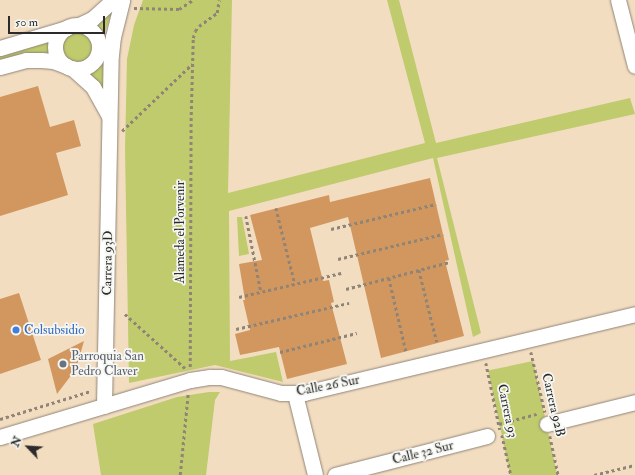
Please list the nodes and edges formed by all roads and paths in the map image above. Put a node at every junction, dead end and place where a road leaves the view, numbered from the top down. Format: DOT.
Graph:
graph roads {
  1 [pos="193,0"];
  2 [pos="220,0"];
  3 [pos="618,0"];
  4 [pos="118,3"];
  5 [pos="73,27"];
  6 [pos="113,37"];
  7 [pos="0,48"];
  8 [pos="99,55"];
  9 [pos="192,63"];
  10 [pos="635,66"];
  11 [pos="0,67"];
  12 [pos="69,67"];
  13 [pos="111,67"];
  14 [pos="111,120"];
  15 [pos="122,131"];
  16 [pos="436,204"];
  17 [pos="276,208"];
  18 [pos="246,216"];
  19 [pos="330,229"];
  20 [pos="443,234"];
  21 [pos="338,259"];
  22 [pos="450,262"];
  23 [pos="419,270"];
  24 [pos="341,273"];
  25 [pos="389,278"];
  26 [pos="295,284"];
  27 [pos="346,289"];
  28 [pos="261,292"];
  29 [pos="239,297"];
  30 [pos="349,303"];
  31 [pos="125,314"];
  32 [pos="635,314"];
  33 [pos="236,329"];
  34 [pos="357,333"];
  35 [pos="529,340"];
  36 [pos="437,342"];
  37 [pos="406,351"];
  38 [pos="482,351"];
  39 [pos="280,352"];
  40 [pos="190,377"];
  41 [pos="294,394"];
  42 [pos="635,402"];
  43 [pos="104,406"];
  44 [pos="546,418"];
  45 [pos="499,424"];
  46 [pos="487,436"];
  47 [pos="0,437"];
  48 [pos="635,464"];
  49 [pos="180,475"];
  50 [pos="315,475"];
  51 [pos="335,475"];
  52 [pos="511,475"];
  53 [pos="558,475"];
  54 [pos="594,475"];
  1 -- 4 [label="path"];
  2 -- 9 [label="path, Alameda el Porvenir"];
  3 -- 10 [label="street"];
  4 -- 5 [label="street"];
  4 -- 6 [label="street, Carrera 93D"];
  5 -- 7 [label="street"];
  5 -- 8 [label="street, Carrera 93D"];
  5 -- 12 [label="street"];
  6 -- 8 [label="street, Carrera 93D"];
  6 -- 13 [label="street, Carrera 93D"];
  8 -- 12 [label="street"];
  8 -- 13 [label="street, Carrera 93D"];
  9 -- 15 [label="path"];
  9 -- 40 [label="path, Alameda el Porvenir"];
  11 -- 12 [label="street"];
  12 -- 14 [label="street, Carrera 93D"];
  13 -- 14 [label="street, Carrera 93D"];
  14 -- 43 [label="street, Carrera 93D"];
  16 -- 19 [label="path"];
  17 -- 26 [label="path"];
  18 -- 28 [label="path"];
  20 -- 21 [label="path"];
  22 -- 23 [label="path"];
  23 -- 25 [label="path"];
  23 -- 36 [label="path"];
  24 -- 26 [label="path"];
  25 -- 27 [label="path"];
  25 -- 37 [label="path"];
  26 -- 28 [label="path"];
  28 -- 29 [label="path"];
  30 -- 33 [label="path"];
  31 -- 40 [label="path"];
  32 -- 35 [label="street, Calle 26 Sur"];
  34 -- 39 [label="path"];
  35 -- 38 [label="street, Calle 26 Sur"];
  35 -- 44 [label="path, Carrera 92B"];
  38 -- 41 [label="street, Calle 26 Sur"];
  38 -- 45 [label="path, Carrera 93"];
  40 -- 41 [label="street, Calle 26 Sur"];
  40 -- 43 [label="street, Calle 26 Sur"];
  40 -- 49 [label="path, Alameda el Porvenir"];
  41 -- 50 [label="street"];
  42 -- 44 [label="street"];
  43 -- 47 [label="street, Calle 26 Sur"];
  44 -- 45 [label="path"];
  44 -- 53 [label="path, Carrera 92B"];
  45 -- 52 [label="path, Carrera 93"];
  46 -- 51 [label="street, Calle 32 Sur"];
  48 -- 54 [label="path"];
}
